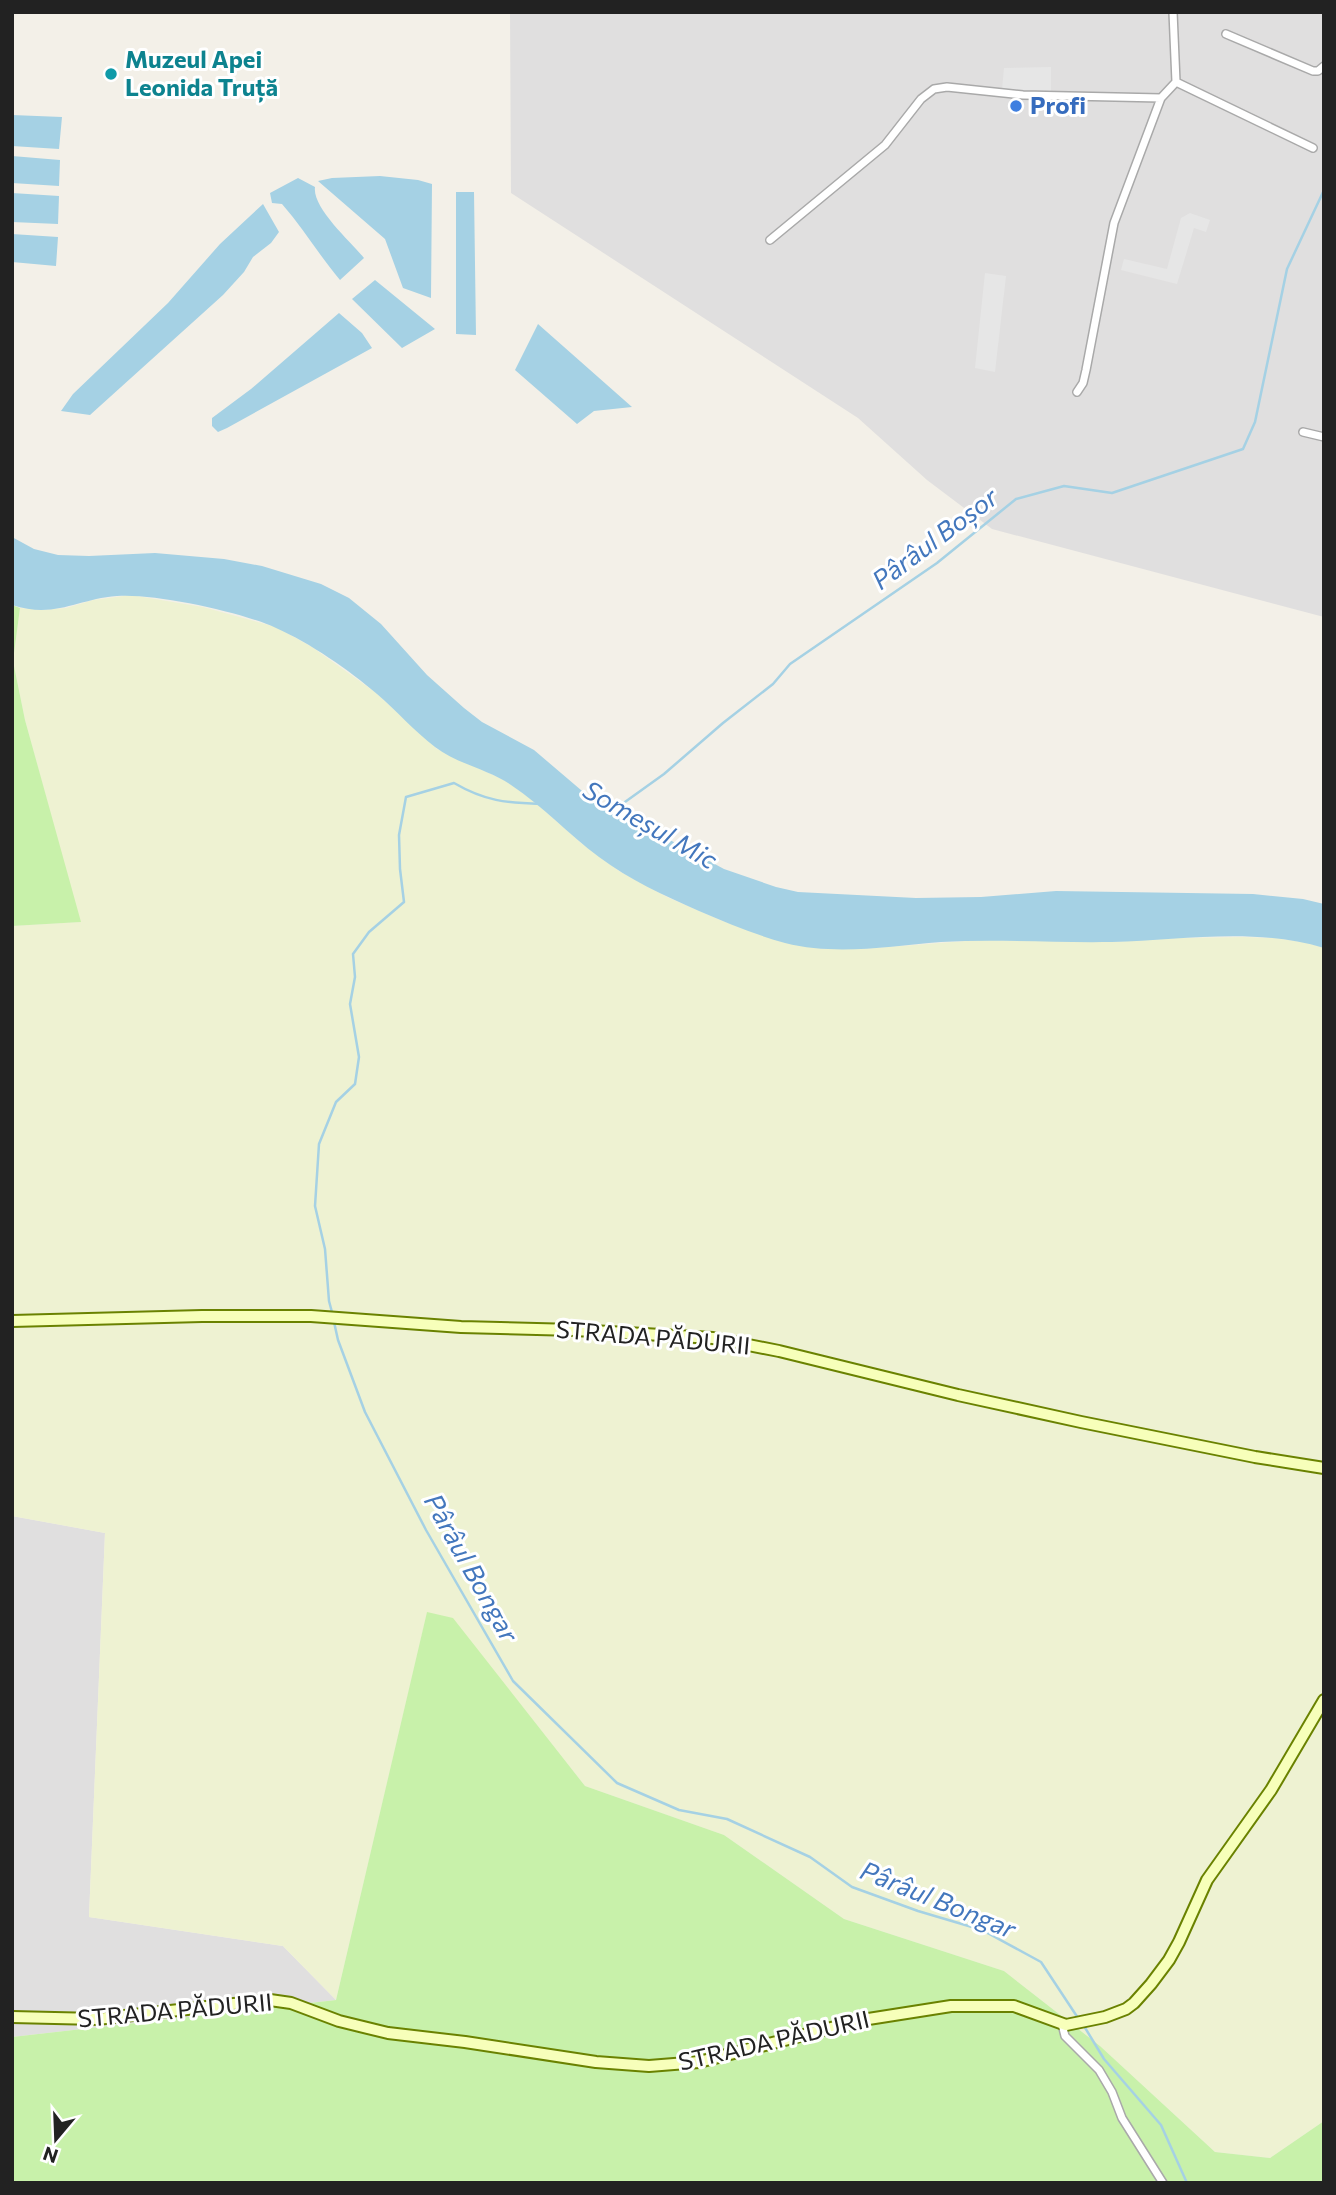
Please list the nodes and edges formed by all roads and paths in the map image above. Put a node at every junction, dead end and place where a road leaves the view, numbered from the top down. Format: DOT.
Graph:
graph roads {
  1 [pos="1173,12"];
  2 [pos="1226,34"];
  3 [pos="1324,66"];
  4 [pos="1176,82"];
  5 [pos="1161,98"];
  6 [pos="1314,148"];
  7 [pos="770,240"];
  8 [pos="1077,392"];
  9 [pos="1303,432"];
  10 [pos="1324,437"];
  11 [pos="12,1321"];
  12 [pos="1324,1468"];
  13 [pos="1324,1700"];
  14 [pos="12,2017"];
  15 [pos="1062,2024"];
  16 [pos="1163,2183"];
  1 -- 4 [label="street"];
  2 -- 3 [label="street"];
  4 -- 5 [label="street"];
  4 -- 6 [label="street"];
  5 -- 7 [label="street"];
  5 -- 8 [label="street"];
  9 -- 10 [label="street"];
  11 -- 12 [label="street, STRADA PĂDURII"];
  13 -- 15 [label="street, STRADA PĂDURII"];
  14 -- 15 [label="street, STRADA PĂDURII"];
  15 -- 16 [label="street"];
}
